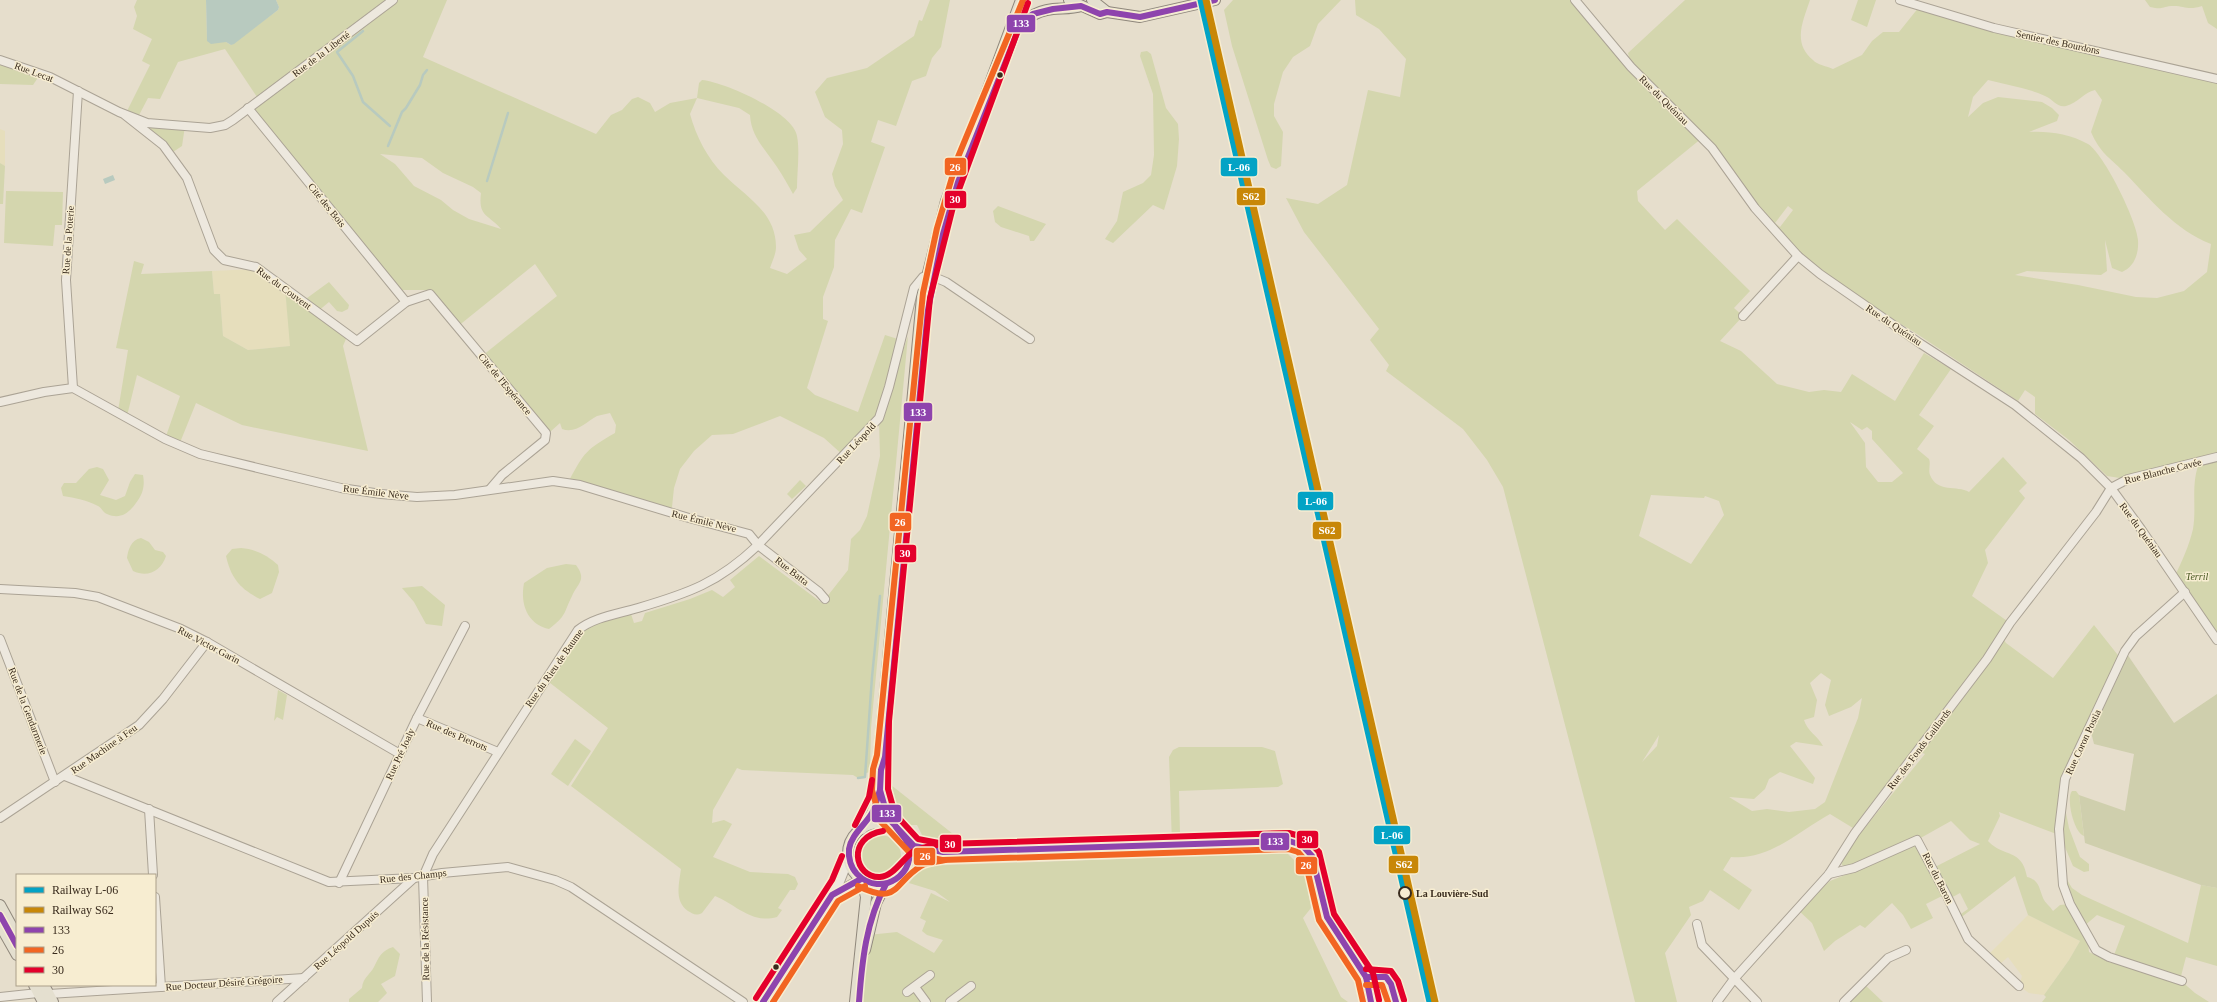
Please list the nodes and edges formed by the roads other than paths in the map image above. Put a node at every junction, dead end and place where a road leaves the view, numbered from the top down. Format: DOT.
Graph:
graph roads {
  1 [pos="393,0"];
  2 [pos="1020,0"];
  3 [pos="1069,0"];
  4 [pos="1214,0"];
  5 [pos="1575,0"];
  6 [pos="1900,0"];
  7 [pos="1092,1"];
  8 [pos="1081,6"];
  9 [pos="1107,12"];
  10 [pos="1005,40"];
  11 [pos="0,60"];
  12 [pos="2217,79"];
  13 [pos="67,85"];
  14 [pos="78,91"];
  15 [pos="248,108"];
  16 [pos="125,115"];
  17 [pos="1798,256"];
  18 [pos="928,276"];
  19 [pos="406,302"];
  20 [pos="1743,316"];
  21 [pos="1030,339"];
  22 [pos="73,388"];
  23 [pos="0,402"];
  24 [pos="2217,457"];
  25 [pos="2111,488"];
  26 [pos="490,489"];
  27 [pos="758,545"];
  28 [pos="0,589"];
  29 [pos="2185,592"];
  30 [pos="825,599"];
  31 [pos="465,626"];
  32 [pos="0,639"];
  33 [pos="2217,640"];
  34 [pos="207,642"];
  35 [pos="417,718"];
  36 [pos="498,752"];
  37 [pos="400,754"];
  38 [pos="65,776"];
  39 [pos="55,782"];
  40 [pos="880,790"];
  41 [pos="149,808"];
  42 [pos="0,818"];
  43 [pos="862,829"];
  44 [pos="898,829"];
  45 [pos="906,839"];
  46 [pos="1297,843"];
  47 [pos="943,852"];
  48 [pos="849,859"];
  49 [pos="907,867"];
  50 [pos="153,874"];
  51 [pos="1829,874"];
  52 [pos="418,877"];
  53 [pos="862,879"];
  54 [pos="339,883"];
  55 [pos="886,884"];
  56 [pos="832,895"];
  57 [pos="0,905"];
  58 [pos="156,912"];
  59 [pos="0,924"];
  60 [pos="1697,924"];
  61 [pos="16,934"];
  62 [pos="1906,950"];
  63 [pos="16,953"];
  64 [pos="930,975"];
  65 [pos="304,978"];
  66 [pos="1734,979"];
  67 [pos="2182,981"];
  68 [pos="971,986"];
  69 [pos="2019,986"];
  70 [pos="161,987"];
  71 [pos="915,987"];
  72 [pos="907,992"];
  73 [pos="44,993"];
  74 [pos="0,997"];
  75 [pos="960,999"];
  76 [pos="277,1002"];
  77 [pos="427,1002"];
  78 [pos="743,1002"];
  79 [pos="763,1002"];
  80 [pos="855,1002"];
  81 [pos="859,1002"];
  82 [pos="926,1002"];
  83 [pos="950,1002"];
  84 [pos="1717,1002"];
  85 [pos="1757,1002"];
  86 [pos="1844,1002"];
  1 -- 15 [label="street, Rue de la Liberté"];
  2 -- 10 [label="main road"];
  3 -- 8 [label="main road"];
  4 -- 9 [label="main road"];
  5 -- 17 [label="street, Rue du Quéniau"];
  6 -- 12 [label="street, Sentier des Bourdons"];
  7 -- 9 [label="main road"];
  8 -- 9 [label="main road"];
  8 -- 10 [label="main road"];
  10 -- 18 [label="main road"];
  11 -- 13 [label="street, Rue Lecat"];
  13 -- 14 [label="street, Rue du Couvent"];
  14 -- 16 [label="street, Rue du Couvent"];
  14 -- 22 [label="street, Rue de la Poterie"];
  15 -- 16 [label="street, Rue du Couvent"];
  15 -- 19 [label="street, Cité des Bois"];
  16 -- 19 [label="street, Rue du Couvent"];
  17 -- 20 [label="street"];
  17 -- 25 [label="street, Rue du Quéniau"];
  18 -- 21 [label="street"];
  18 -- 27 [label="street, Rue Léopold"];
  18 -- 40 [label="main road"];
  19 -- 26 [label="street, Cité de l'Espérance"];
  22 -- 23 [label="street"];
  22 -- 26 [label="street, Rue Émile Nève"];
  24 -- 25 [label="street, Rue Blanche Cavée"];
  25 -- 29 [label="street, Rue du Quéniau"];
  25 -- 51 [label="street, Rue des Fonds Gaillards"];
  26 -- 27 [label="street, Rue Émile Nève"];
  27 -- 30 [label="street, Rue Batta"];
  27 -- 36 [label="street, Rue du Rieu de Baume"];
  28 -- 34 [label="street, Rue Victor Garin"];
  29 -- 33 [label="street, Rue du Quéniau"];
  29 -- 67 [label="street, Rue Coron Postia"];
  31 -- 35 [label="street, Rue Pré Joaly"];
  32 -- 39 [label="street, Rue de la Gendarmerie"];
  34 -- 37 [label="street, Rue Victor Garin"];
  34 -- 38 [label="street, Rue Machine à Feu"];
  35 -- 36 [label="street, Rue des Pierrots"];
  35 -- 37 [label="street, Rue Pré Joaly"];
  36 -- 52 [label="street, Rue du Rieu de Baume"];
  37 -- 54 [label="street, Rue Pré Joaly"];
  38 -- 39 [label="street, Rue Machine à Feu"];
  38 -- 41 [label="street, Rue des Champs"];
  39 -- 42 [label="street, Rue Machine à Feu"];
  40 -- 43 [label="main road"];
  40 -- 44 [label="main road"];
  41 -- 50 [label="street"];
  41 -- 54 [label="street, Rue des Champs"];
  43 -- 44 [label="main road"];
  43 -- 48 [label="main road"];
  44 -- 45 [label="main road"];
  45 -- 47 [label="street"];
  45 -- 49 [label="main road"];
  46 -- 47 [label="street"];
  47 -- 49 [label="street"];
  48 -- 53 [label="main road"];
  48 -- 56 [label="street"];
  49 -- 55 [label="main road"];
  51 -- 66 [label="street, Rue des Fonds Gaillards"];
  51 -- 69 [label="street, Rue du Baron"];
  52 -- 54 [label="street, Rue des Champs"];
  52 -- 65 [label="street, Rue Léopold Dupuis"];
  52 -- 77 [label="street, Rue de la Résistance"];
  52 -- 78 [label="street, Rue des Champs"];
  53 -- 55 [label="main road"];
  53 -- 56 [label="street"];
  53 -- 80 [label="main road"];
  55 -- 81 [label="main road"];
  56 -- 79 [label="street"];
  57 -- 61 [label="main road"];
  58 -- 70 [label="street"];
  59 -- 63 [label="main road"];
  60 -- 66 [label="street"];
  62 -- 86 [label="street"];
  64 -- 71 [label="street"];
  65 -- 70 [label="street, Rue Docteur Désiré Grégoire"];
  65 -- 76 [label="street, Rue Léopold Dupuis"];
  66 -- 84 [label="street, Rue des Fonds Gaillards"];
  66 -- 85 [label="street"];
  68 -- 75 [label="street"];
  70 -- 73 [label="street, Rue Docteur Désiré Grégoire"];
  71 -- 72 [label="street"];
  71 -- 82 [label="street"];
  73 -- 74 [label="street, Rue Docteur Désiré Grégoire"];
  75 -- 83 [label="street"];
}
